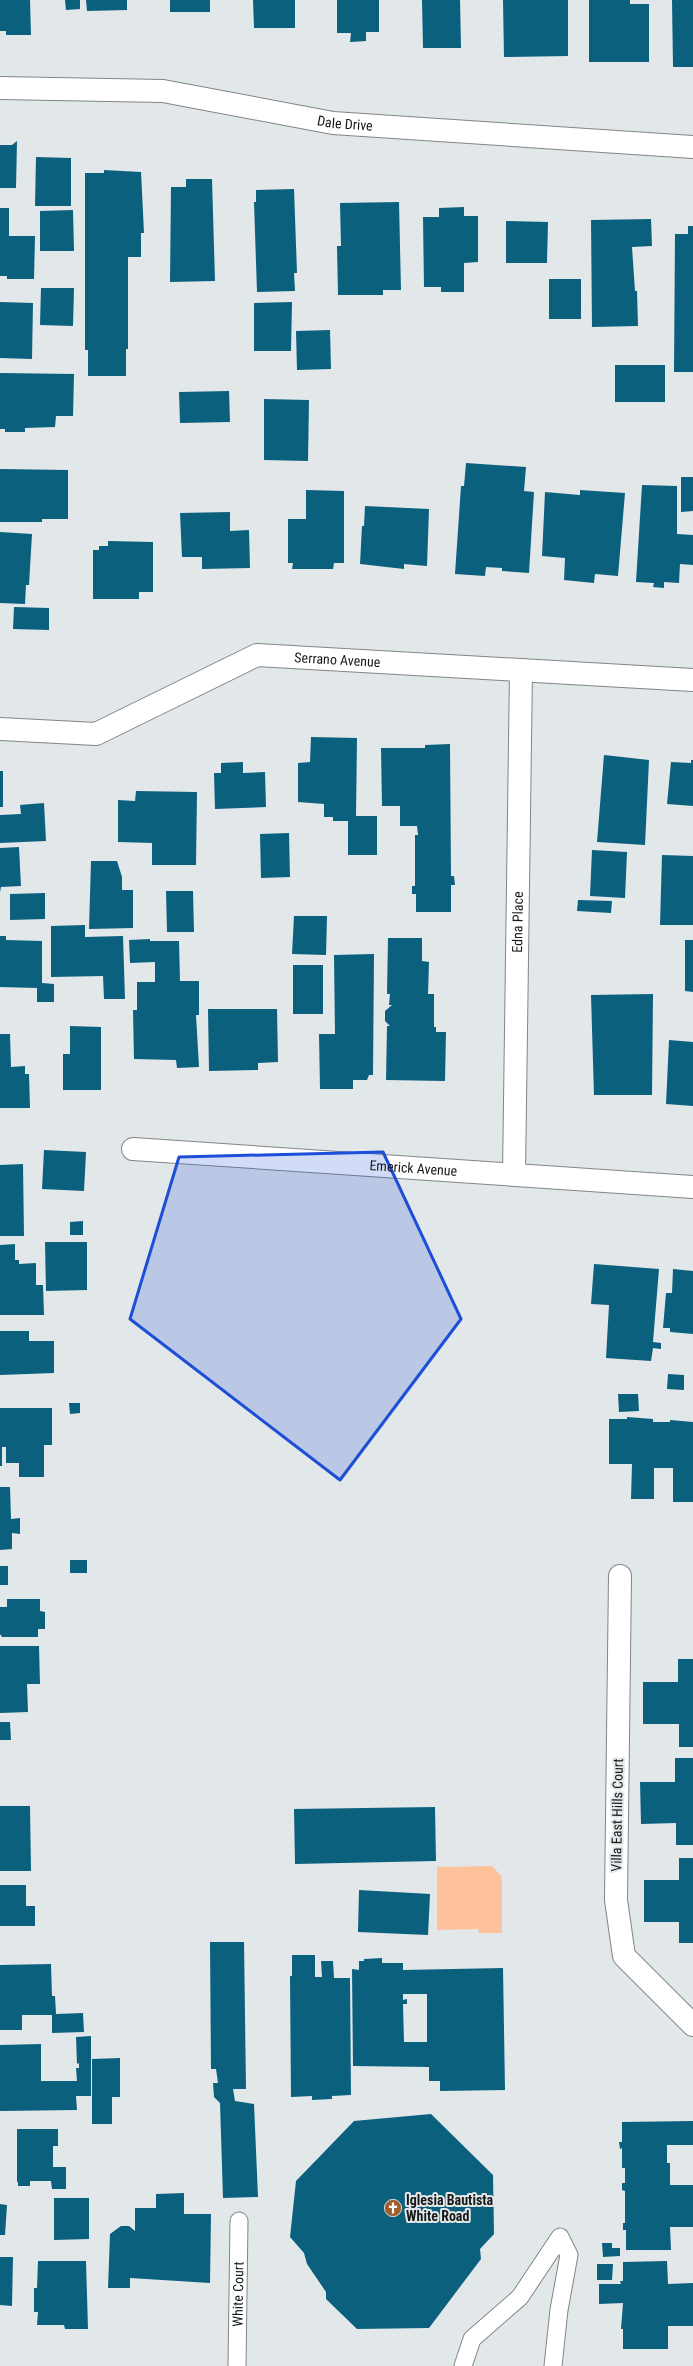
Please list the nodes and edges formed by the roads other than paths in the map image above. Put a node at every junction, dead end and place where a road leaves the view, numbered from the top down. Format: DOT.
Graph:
graph roads {
  1 [pos="0,88"];
  2 [pos="693,148"];
  3 [pos="521,670"];
  4 [pos="693,680"];
  5 [pos="0,729"];
  6 [pos="133,1149"];
  7 [pos="514,1174"];
  8 [pos="693,1187"];
  9 [pos="620,1576"];
  10 [pos="693,2025"];
  11 [pos="239,2221"];
  12 [pos="237,2366"];
  13 [pos="463,2366"];
  14 [pos="553,2366"];
  1 -- 2 [label="street, Dale Drive"];
  3 -- 4 [label="street, Serrano Avenue"];
  3 -- 5 [label="street, Serrano Avenue"];
  3 -- 7 [label="street, Edna Place"];
  6 -- 7 [label="street, Emerick Avenue"];
  7 -- 8 [label="street, Emerick Avenue"];
  9 -- 10 [label="street, Villa East Hills Court"];
  11 -- 12 [label="lane, White Court"];
  13 -- 14 [label="lane"];
}
